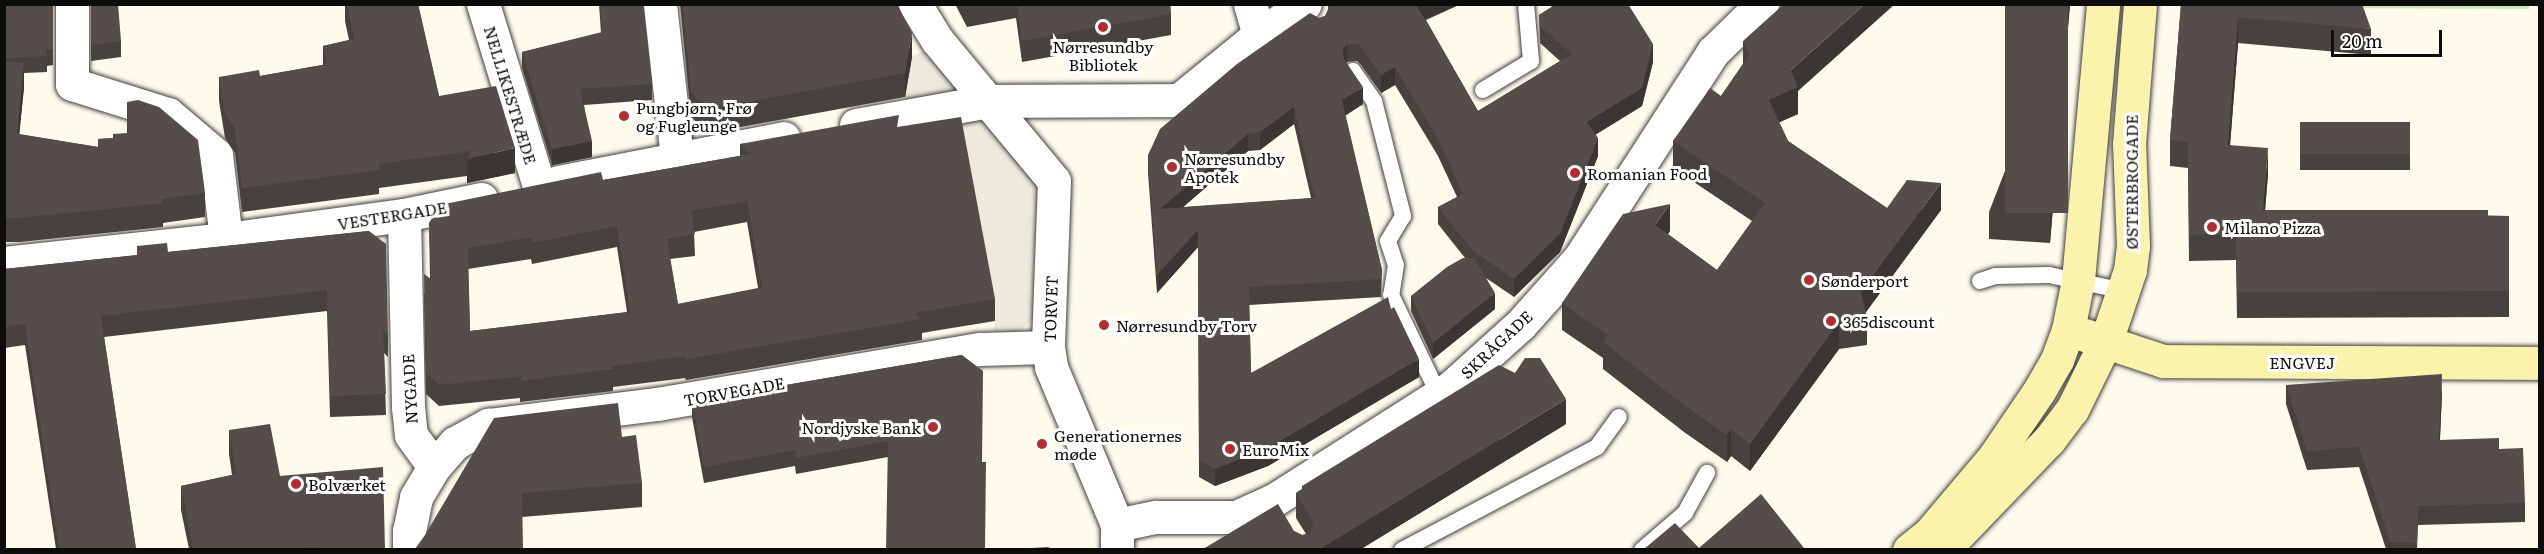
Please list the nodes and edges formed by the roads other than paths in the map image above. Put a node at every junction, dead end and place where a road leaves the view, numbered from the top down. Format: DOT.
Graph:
graph roads {
  1 [pos="72,4"];
  2 [pos="483,4"];
  3 [pos="660,4"];
  4 [pos="915,4"];
  5 [pos="1526,4"];
  6 [pos="1762,4"];
  7 [pos="2103,4"];
  8 [pos="2140,4"];
  9 [pos="1308,9"];
  10 [pos="1255,20"];
  11 [pos="1353,71"];
  12 [pos="1483,90"];
  13 [pos="989,101"];
  14 [pos="677,158"];
  15 [pos="539,186"];
  16 [pos="404,215"];
  17 [pos="226,239"];
  18 [pos="4,264"];
  19 [pos="2078,280"];
  20 [pos="1980,281"];
  21 [pos="2124,291"];
  22 [pos="2068,330"];
  23 [pos="2106,341"];
  24 [pos="1048,347"];
  25 [pos="2540,363"];
  26 [pos="1439,395"];
  27 [pos="1619,417"];
  28 [pos="434,467"];
  29 [pos="1707,473"];
  30 [pos="1117,537"];
  31 [pos="409,549"];
  32 [pos="1402,549"];
  33 [pos="1642,549"];
  34 [pos="1909,549"];
  35 [pos="1943,549"];
  1 -- 17 [label="street"];
  2 -- 15 [label="street, NELLIKESTRÆDE"];
  3 -- 14 [label="street"];
  4 -- 13 [label="street, TORVET"];
  5 -- 12 [label="lane"];
  6 -- 26 [label="street, SKRÅGADE"];
  7 -- 19 [label="main road"];
  8 -- 21 [label="main road, ØSTERBROGADE"];
  9 -- 10 [label="street, VESTERGADE"];
  10 -- 13 [label="street, VESTERGADE"];
  11 -- 26 [label="lane"];
  13 -- 14 [label="street, VESTERGADE"];
  13 -- 24 [label="street, TORVET"];
  14 -- 15 [label="street, VESTERGADE"];
  15 -- 16 [label="street, VESTERGADE"];
  16 -- 17 [label="street, VESTERGADE"];
  16 -- 28 [label="street, NYGADE"];
  17 -- 18 [label="street, VESTERGADE"];
  19 -- 20 [label="lane"];
  19 -- 21 [label="lane"];
  19 -- 22 [label="main road"];
  21 -- 23 [label="main road, ØSTERBROGADE"];
  22 -- 23 [label="main road, ENGVEJ"];
  22 -- 34 [label="main road"];
  23 -- 25 [label="main road, ENGVEJ"];
  23 -- 35 [label="main road, ØSTERBROGADE"];
  24 -- 28 [label="street, TORVEGADE"];
  24 -- 30 [label="street, TORVET"];
  26 -- 30 [label="street, SKRÅGADE"];
  27 -- 32 [label="lane"];
  28 -- 31 [label="street"];
  29 -- 33 [label="lane"];
}
